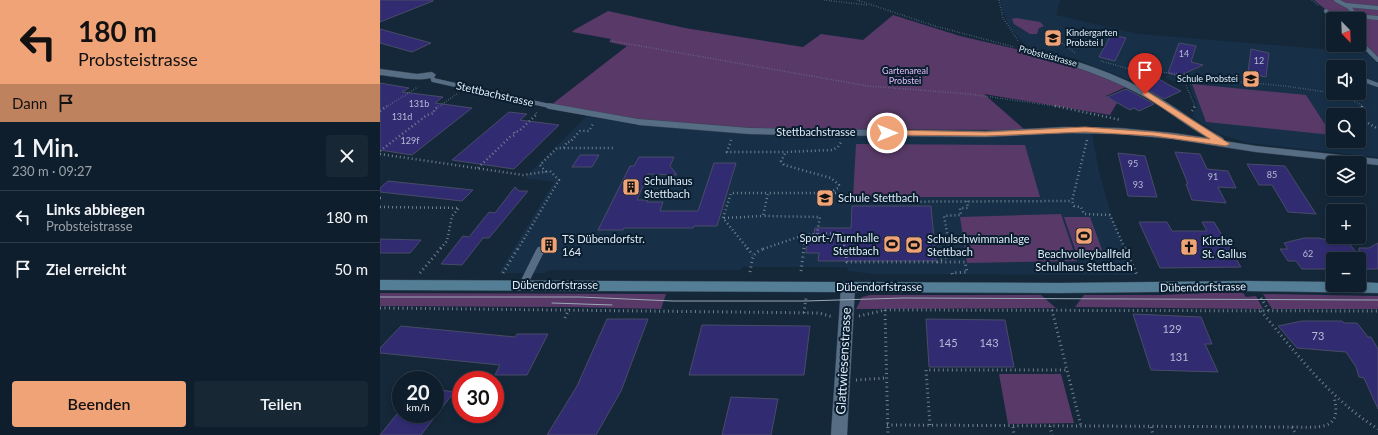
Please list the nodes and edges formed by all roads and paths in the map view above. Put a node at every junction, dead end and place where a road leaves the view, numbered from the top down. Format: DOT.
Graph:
graph roads {
  1 [pos="824,0"];
  2 [pos="857,0"];
  3 [pos="999,0"];
  4 [pos="1336,0"];
  5 [pos="1342,4"];
  6 [pos="870,5"];
  7 [pos="1378,8"];
  8 [pos="1378,18"];
  9 [pos="612,41"];
  10 [pos="1060,42"];
  11 [pos="1366,48"];
  12 [pos="1024,49"];
  13 [pos="1378,51"];
  14 [pos="1371,53"];
  15 [pos="1077,55"];
  16 [pos="1378,60"];
  17 [pos="380,72"];
  18 [pos="1181,74"];
  19 [pos="432,75"];
  20 [pos="1125,80"];
  21 [pos="1366,81"];
  22 [pos="423,83"];
  23 [pos="1378,85"];
  24 [pos="466,88"];
  25 [pos="1326,92"];
  26 [pos="1352,100"];
  27 [pos="1362,108"];
  28 [pos="380,111"];
  29 [pos="531,111"];
  30 [pos="598,115"];
  31 [pos="1190,117"];
  32 [pos="1123,121"];
  33 [pos="639,122"];
  34 [pos="1366,122"];
  35 [pos="1378,129"];
  36 [pos="1085,130"];
  37 [pos="845,132"];
  38 [pos="1226,144"];
  39 [pos="563,148"];
  40 [pos="614,148"];
  41 [pos="727,152"];
  42 [pos="786,152"];
  43 [pos="380,153"];
  44 [pos="1378,162"];
  45 [pos="478,168"];
  46 [pos="546,172"];
  47 [pos="768,193"];
  48 [pos="822,193"];
  49 [pos="967,201"];
  50 [pos="1072,201"];
  51 [pos="380,207"];
  52 [pos="763,216"];
  53 [pos="723,218"];
  54 [pos="817,234"];
  55 [pos="540,252"];
  56 [pos="753,255"];
  57 [pos="951,255"];
  58 [pos="966,255"];
  59 [pos="937,262"];
  60 [pos="801,271"];
  61 [pos="750,272"];
  62 [pos="952,273"];
  63 [pos="418,275"];
  64 [pos="502,276"];
  65 [pos="1138,277"];
  66 [pos="380,285"];
  67 [pos="523,285"];
  68 [pos="848,287"];
  69 [pos="1378,288"];
  70 [pos="1259,295"];
  71 [pos="380,308"];
  72 [pos="569,309"];
  73 [pos="790,310"];
  74 [pos="885,310"];
  75 [pos="1052,310"];
  76 [pos="1261,311"];
  77 [pos="1269,311"];
  78 [pos="1378,311"];
  79 [pos="793,313"];
  80 [pos="833,317"];
  81 [pos="856,317"];
  82 [pos="565,318"];
  83 [pos="1067,370"];
  84 [pos="886,378"];
  85 [pos="842,381"];
  86 [pos="1334,396"];
  87 [pos="887,425"];
  88 [pos="930,425"];
  89 [pos="1050,426"];
  90 [pos="1080,426"];
  91 [pos="1013,427"];
  92 [pos="1151,427"];
  93 [pos="1292,427"];
  94 [pos="1378,429"];
  95 [pos="839,435"];
  96 [pos="888,435"];
  97 [pos="1014,435"];
  98 [pos="1052,435"];
  99 [pos="1154,435"];
  100 [pos="1296,435"];
  1 -- 6 [label="path"];
  2 -- 6 [label="path, Probsteistrasse"];
  3 -- 12 [label="path"];
  4 -- 5 [label="lane"];
  5 -- 7 [label="lane"];
  5 -- 8 [label="lane"];
  6 -- 12 [label="path, Probsteistrasse"];
  9 -- 32 [label="path"];
  10 -- 15 [label="path"];
  11 -- 14 [label="lane"];
  12 -- 38 [label="street, Probsteistrasse"];
  13 -- 14 [label="lane"];
  14 -- 16 [label="lane"];
  17 -- 19 [label="street, Stettbachstrasse"];
  18 -- 20 [label="path"];
  18 -- 25 [label="path"];
  18 -- 31 [label="path"];
  19 -- 24 [label="lane, Stettbachstrasse"];
  21 -- 23 [label="lane"];
  22 -- 28 [label="path"];
  24 -- 30 [label="lane, Stettbachstrasse"];
  24 -- 43 [label="path"];
  26 -- 27 [label="path"];
  29 -- 45 [label="path"];
  30 -- 33 [label="lane, Stettbachstrasse"];
  30 -- 39 [label="path"];
  33 -- 37 [label="street, Stettbachstrasse"];
  34 -- 35 [label="path"];
  36 -- 37 [label="street, Stettbachstrasse"];
  36 -- 38 [label="street, Stettbachstrasse"];
  36 -- 50 [label="path"];
  37 -- 42 [label="path"];
  38 -- 44 [label="street, Stettbachstrasse"];
  39 -- 40 [label="path"];
  39 -- 46 [label="path"];
  41 -- 42 [label="path"];
  42 -- 48 [label="path"];
  43 -- 45 [label="path"];
  45 -- 46 [label="path"];
  46 -- 64 [label="path"];
  47 -- 48 [label="path"];
  47 -- 52 [label="path"];
  47 -- 53 [label="path"];
  48 -- 49 [label="path"];
  49 -- 50 [label="path"];
  49 -- 57 [label="path"];
  50 -- 65 [label="path"];
  51 -- 63 [label="path"];
  52 -- 53 [label="path"];
  52 -- 54 [label="path"];
  53 -- 56 [label="path"];
  54 -- 56 [label="path"];
  54 -- 59 [label="path"];
  54 -- 60 [label="path"];
  55 -- 67 [label="lane"];
  56 -- 61 [label="path"];
  57 -- 58 [label="path"];
  57 -- 59 [label="path"];
  59 -- 62 [label="path"];
  66 -- 67 [label="street, Dübendorfstrasse"];
  67 -- 68 [label="street, Dübendorfstrasse"];
  68 -- 69 [label="street, Dübendorfstrasse"];
  68 -- 85 [label="street, Glattwiesenstrasse"];
  70 -- 77 [label="path"];
  71 -- 72 [label="path"];
  72 -- 79 [label="path"];
  72 -- 82 [label="path"];
  73 -- 79 [label="path"];
  74 -- 75 [label="path"];
  74 -- 81 [label="path"];
  74 -- 84 [label="path"];
  75 -- 76 [label="path"];
  75 -- 83 [label="path"];
  76 -- 77 [label="path"];
  76 -- 86 [label="path"];
  77 -- 78 [label="path"];
  79 -- 80 [label="path"];
  83 -- 88 [label="path"];
  83 -- 90 [label="path"];
  84 -- 85 [label="path"];
  84 -- 87 [label="path"];
  85 -- 95 [label="street, Glattwiesenstrasse"];
  86 -- 93 [label="path"];
  86 -- 94 [label="path"];
  87 -- 88 [label="path"];
  87 -- 96 [label="path"];
  88 -- 91 [label="path"];
  89 -- 90 [label="path"];
  89 -- 91 [label="path"];
  89 -- 98 [label="path"];
  90 -- 92 [label="path"];
  91 -- 97 [label="path"];
  92 -- 93 [label="path"];
  92 -- 99 [label="path"];
  93 -- 100 [label="path"];
}
